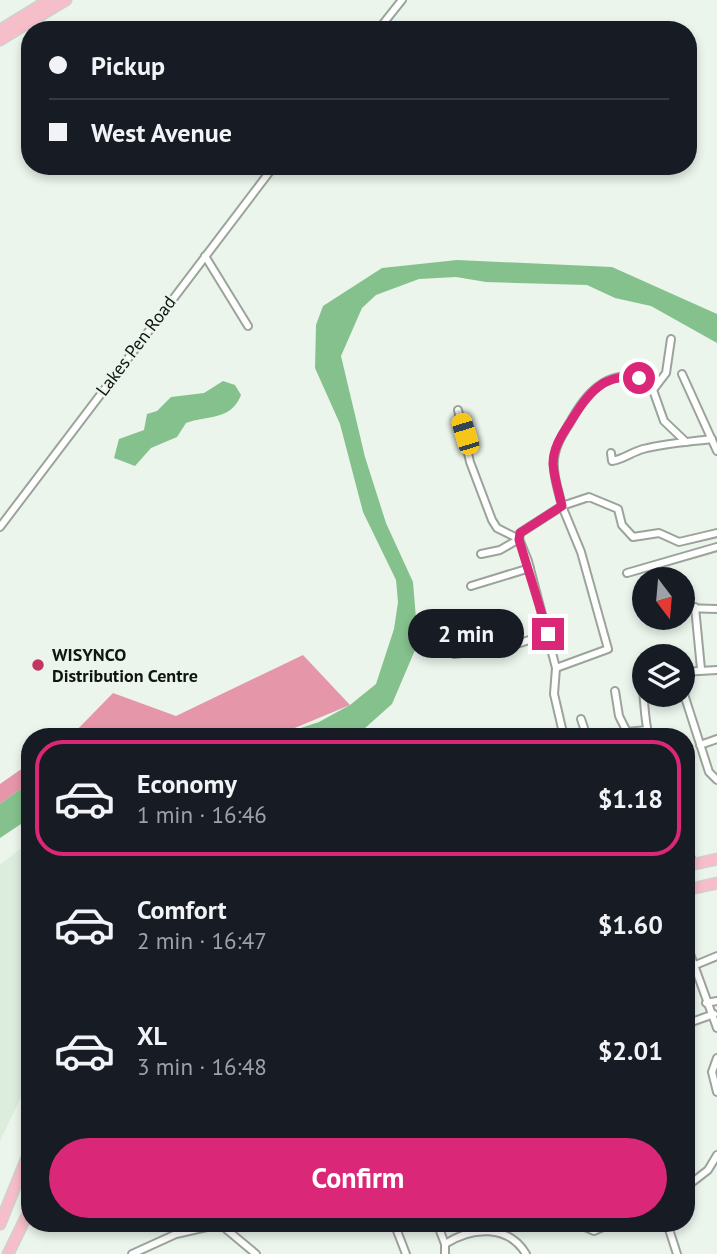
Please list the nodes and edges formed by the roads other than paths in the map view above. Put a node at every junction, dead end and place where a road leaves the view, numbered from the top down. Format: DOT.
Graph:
graph roads {
  1 [pos="49,0"];
  2 [pos="66,0"];
  3 [pos="402,0"];
  4 [pos="31,21"];
  5 [pos="385,21"];
  6 [pos="21,27"];
  7 [pos="0,30"];
  8 [pos="0,40"];
  9 [pos="267,175"];
  10 [pos="205,256"];
  11 [pos="248,326"];
  12 [pos="671,339"];
  13 [pos="682,374"];
  14 [pos="653,390"];
  15 [pos="458,410"];
  16 [pos="712,439"];
  17 [pos="687,442"];
  18 [pos="717,451"];
  19 [pos="611,453"];
  20 [pos="562,506"];
  21 [pos="0,527"];
  22 [pos="717,533"];
  23 [pos="519,540"];
  24 [pos="717,547"];
  25 [pos="481,554"];
  26 [pos="530,568"];
  27 [pos="627,573"];
  28 [pos="471,586"];
  29 [pos="695,607"];
  30 [pos="717,609"];
  31 [pos="548,634"];
  32 [pos="454,654"];
  33 [pos="556,668"];
  34 [pos="701,669"];
  35 [pos="695,670"];
  36 [pos="717,670"];
  37 [pos="615,691"];
  38 [pos="645,707"];
  39 [pos="688,707"];
  40 [pos="581,719"];
  41 [pos="562,728"];
  42 [pos="584,728"];
  43 [pos="625,728"];
  44 [pos="648,728"];
  45 [pos="695,728"];
  46 [pos="695,729"];
  47 [pos="717,739"];
  48 [pos="700,745"];
  49 [pos="717,780"];
  50 [pos="717,859"];
  51 [pos="695,864"];
  52 [pos="717,883"];
  53 [pos="695,888"];
  54 [pos="717,956"];
  55 [pos="695,964"];
  56 [pos="695,971"];
  57 [pos="717,1001"];
  58 [pos="706,1003"];
  59 [pos="714,1014"];
  60 [pos="695,1021"];
  61 [pos="717,1028"];
  62 [pos="717,1058"];
  63 [pos="717,1092"];
  64 [pos="717,1155"];
  65 [pos="21,1172"];
  66 [pos="695,1180"];
  67 [pos="0,1224"];
  68 [pos="21,1227"];
  69 [pos="185,1232"];
  70 [pos="230,1232"];
  71 [pos="397,1232"];
  72 [pos="440,1232"];
  73 [pos="478,1232"];
  74 [pos="501,1232"];
  75 [pos="670,1232"];
  76 [pos="445,1244"];
  77 [pos="7,1254"];
  78 [pos="132,1254"];
  79 [pos="256,1254"];
  80 [pos="406,1254"];
  81 [pos="444,1254"];
  82 [pos="526,1254"];
  83 [pos="677,1254"];
  1 -- 7 [label="highway"];
  2 -- 4 [label="highway"];
  3 -- 5 [label="street"];
  6 -- 8 [label="highway"];
  9 -- 10 [label="street, Lakes Pen Road"];
  10 -- 11 [label="street"];
  10 -- 21 [label="street, Lakes Pen Road"];
  12 -- 14 [label="street"];
  13 -- 16 [label="street"];
  14 -- 17 [label="street"];
  14 -- 20 [label="street"];
  15 -- 23 [label="street"];
  16 -- 17 [label="street"];
  16 -- 18 [label="street"];
  17 -- 19 [label="street"];
  20 -- 22 [label="street"];
  20 -- 23 [label="street"];
  20 -- 33 [label="street"];
  23 -- 25 [label="street"];
  23 -- 26 [label="street"];
  24 -- 27 [label="street"];
  26 -- 28 [label="street"];
  26 -- 31 [label="street"];
  29 -- 30 [label="street"];
  29 -- 34 [label="street"];
  31 -- 32 [label="street"];
  31 -- 33 [label="street"];
  33 -- 41 [label="street"];
  34 -- 35 [label="street"];
  34 -- 36 [label="street"];
  37 -- 43 [label="street"];
  38 -- 44 [label="street"];
  39 -- 45 [label="street"];
  40 -- 42 [label="street"];
  46 -- 48 [label="street"];
  47 -- 48 [label="street"];
  48 -- 49 [label="street"];
  50 -- 51 [label="highway"];
  52 -- 53 [label="highway"];
  54 -- 55 [label="street"];
  56 -- 58 [label="street"];
  57 -- 58 [label="street"];
  58 -- 59 [label="street"];
  59 -- 60 [label="street"];
  59 -- 61 [label="street"];
  62 -- 63 [label="street"];
  64 -- 66 [label="street"];
  65 -- 67 [label="highway"];
  68 -- 77 [label="highway"];
  69 -- 78 [label="street"];
  70 -- 79 [label="street"];
  71 -- 80 [label="street"];
  72 -- 76 [label="street"];
  73 -- 76 [label="street"];
  74 -- 82 [label="street"];
  75 -- 83 [label="street"];
  76 -- 81 [label="street"];
}
